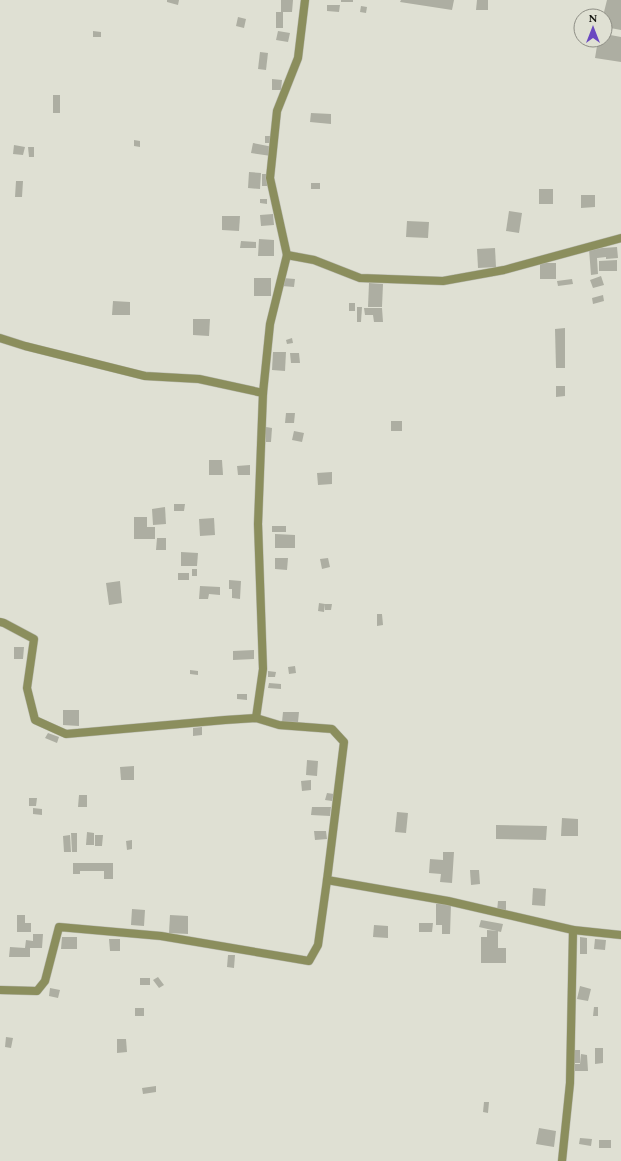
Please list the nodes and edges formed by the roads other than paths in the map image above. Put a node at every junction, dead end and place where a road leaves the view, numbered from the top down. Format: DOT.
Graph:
graph roads {
  1 [pos="305,0"];
  2 [pos="621,238"];
  3 [pos="287,255"];
  4 [pos="0,338"];
  5 [pos="263,393"];
  6 [pos="0,622"];
  7 [pos="256,718"];
  8 [pos="328,880"];
  9 [pos="573,930"];
  10 [pos="621,936"];
  11 [pos="0,990"];
  12 [pos="562,1161"];
  1 -- 3 [label="street"];
  2 -- 3 [label="street"];
  3 -- 5 [label="street"];
  4 -- 5 [label="street"];
  5 -- 7 [label="street"];
  6 -- 7 [label="street"];
  7 -- 8 [label="street"];
  8 -- 9 [label="street"];
  8 -- 11 [label="street"];
  9 -- 10 [label="street"];
  9 -- 12 [label="street"];
}
